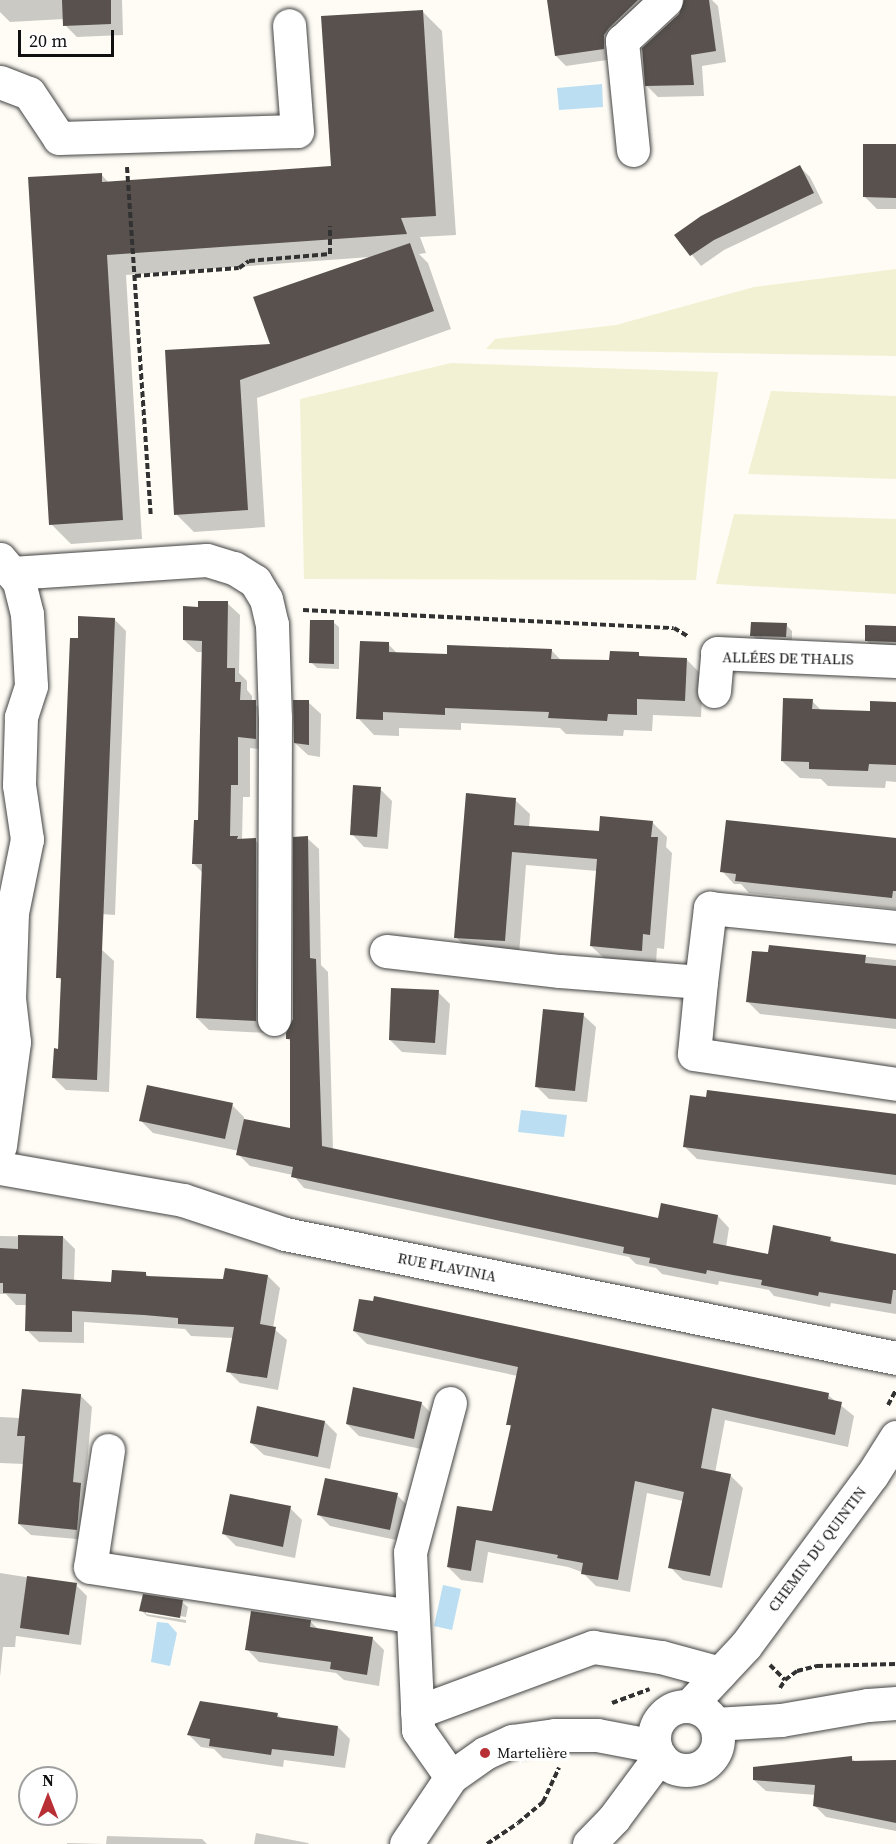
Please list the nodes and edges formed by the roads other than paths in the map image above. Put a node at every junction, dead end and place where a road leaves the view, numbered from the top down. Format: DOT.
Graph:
graph roads {
  1 [pos="666,0"];
  2 [pos="289,25"];
  3 [pos="0,82"];
  4 [pos="633,150"];
  5 [pos="6,566"];
  6 [pos="896,661"];
  7 [pos="714,691"];
  8 [pos="896,927"];
  9 [pos="386,951"];
  10 [pos="701,982"];
  11 [pos="274,1019"];
  12 [pos="896,1084"];
  13 [pos="0,1146"];
  14 [pos="0,1168"];
  15 [pos="896,1358"];
  16 [pos="450,1404"];
  17 [pos="890,1423"];
  18 [pos="108,1450"];
  19 [pos="411,1616"];
  20 [pos="716,1666"];
  21 [pos="896,1704"];
  22 [pos="417,1712"];
  23 [pos="686,1736"];
  24 [pos="451,1777"];
  25 [pos="406,1844"];
  26 [pos="589,1844"];
  1 -- 4 [label="street"];
  2 -- 3 [label="street"];
  5 -- 11 [label="street"];
  5 -- 13 [label="street"];
  6 -- 7 [label="street, ALLÉES DE THALIS"];
  8 -- 10 [label="street"];
  9 -- 10 [label="street"];
  10 -- 12 [label="street"];
  14 -- 15 [label="street, RUE FLAVINIA"];
  16 -- 19 [label="street"];
  17 -- 20 [label="street, CHEMIN DU QUINTIN"];
  18 -- 19 [label="street"];
  19 -- 22 [label="street"];
  20 -- 22 [label="street"];
  20 -- 23 [label="street, CHEMIN DU QUINTIN"];
  21 -- 23 [label="street"];
  22 -- 24 [label="street"];
  23 -- 24 [label="street"];
  23 -- 26 [label="street"];
  24 -- 25 [label="street"];
}
